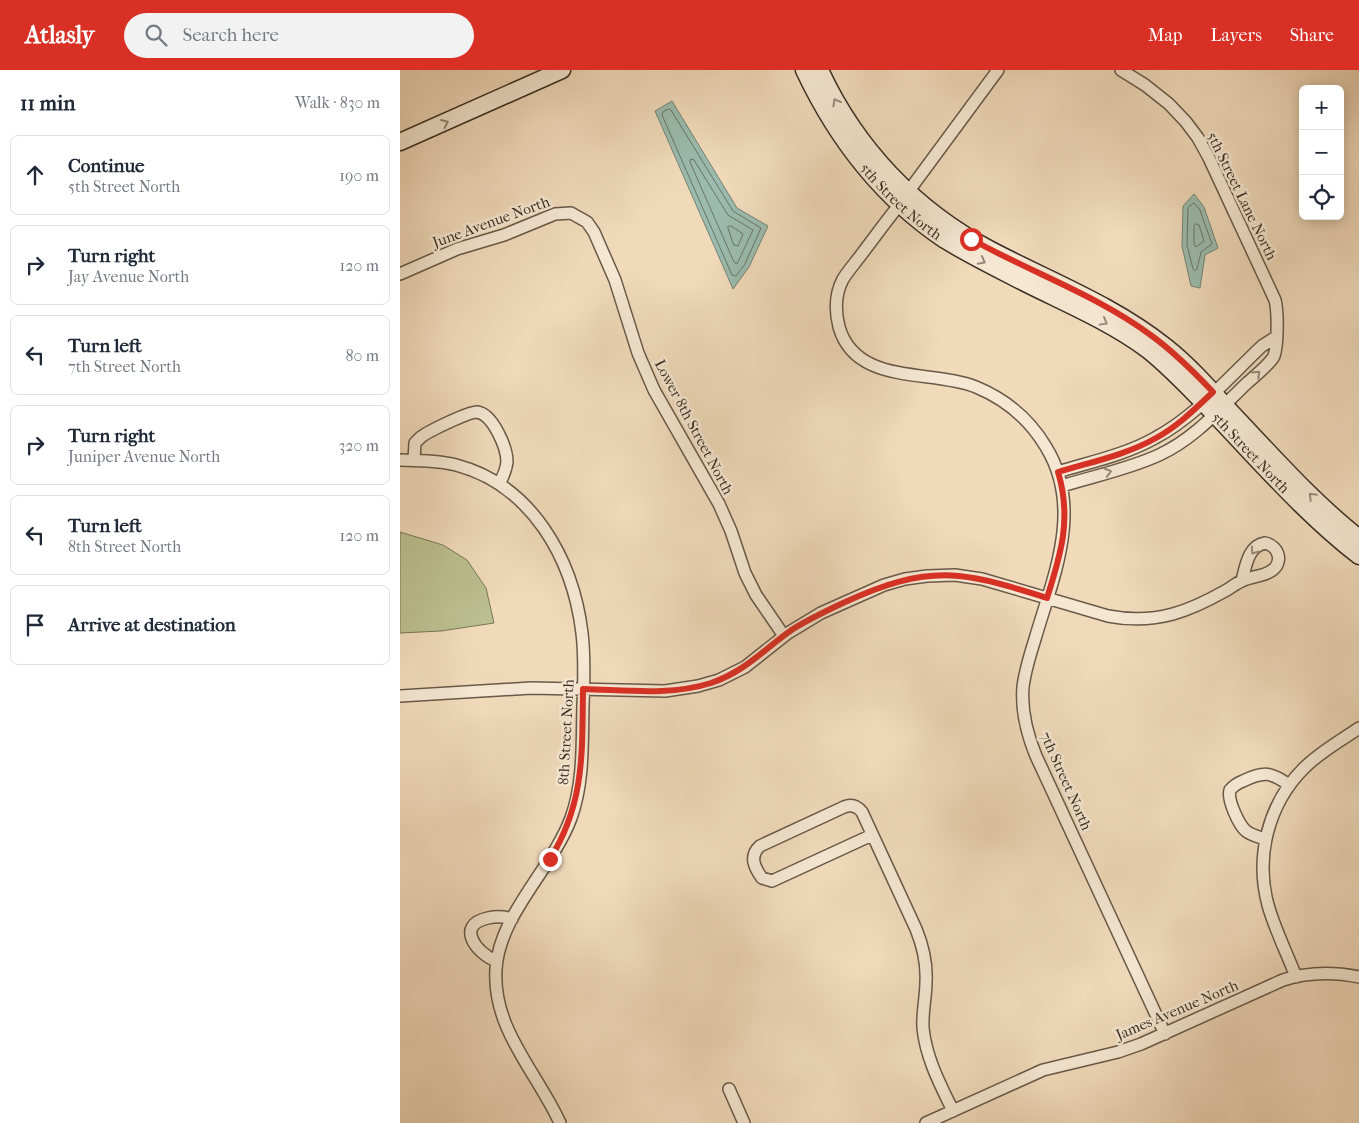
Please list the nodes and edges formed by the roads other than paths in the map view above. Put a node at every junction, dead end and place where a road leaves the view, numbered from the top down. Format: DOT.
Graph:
graph roads {
  1 [pos="562,70"];
  2 [pos="804,70"];
  3 [pos="820,70"];
  4 [pos="998,70"];
  5 [pos="1121,70"];
  6 [pos="400,142"];
  7 [pos="904,198"];
  8 [pos="566,213"];
  9 [pos="400,274"];
  10 [pos="1276,337"];
  11 [pos="1208,397"];
  12 [pos="1220,410"];
  13 [pos="400,460"];
  14 [pos="414,460"];
  15 [pos="1058,472"];
  16 [pos="499,484"];
  17 [pos="1062,486"];
  18 [pos="1359,538"];
  19 [pos="1359,556"];
  20 [pos="1242,580"];
  21 [pos="1047,598"];
  22 [pos="784,636"];
  23 [pos="583,689"];
  24 [pos="400,696"];
  25 [pos="1359,728"];
  26 [pos="1289,784"];
  27 [pos="872,834"];
  28 [pos="1265,839"];
  29 [pos="512,919"];
  30 [pos="496,961"];
  31 [pos="1296,977"];
  32 [pos="1359,977"];
  33 [pos="1165,1034"];
  34 [pos="729,1089"];
  35 [pos="953,1111"];
  36 [pos="560,1123"];
  37 [pos="744,1123"];
  38 [pos="926,1123"];
  6 -- 1 [label="street, one-way"];
  2 -- 7 [label="street, 5th Street North"];
  7 -- 3 [label="street, 5th Street North, one-way"];
  4 -- 7 [label="street"];
  5 -- 10 [label="street, 5th Street Lane North"];
  7 -- 11 [label="street, 5th Street North"];
  7 -- 15 [label="street, 7th Street North"];
  8 -- 9 [label="street, June Avenue North"];
  8 -- 22 [label="street, Lower 8th Street North"];
  10 -- 11 [label="street"];
  12 -- 10 [label="street, 5th Street Lane North, one-way"];
  11 -- 12 [label="street, 5th Street North"];
  11 -- 15 [label="street"];
  17 -- 12 [label="street, 5th Street Lane North, one-way"];
  18 -- 12 [label="street, 5th Street North, one-way"];
  12 -- 19 [label="street, 5th Street North"];
  13 -- 14 [label="street, 8th Street North"];
  14 -- 16 [label="street, 8th Street North"];
  14 -- 16 [label="street"];
  15 -- 17 [label="street, 7th Street North"];
  16 -- 23 [label="street, 8th Street North"];
  17 -- 21 [label="street, 7th Street North"];
  20 -- 21 [label="street"];
  21 -- 22 [label="street"];
  21 -- 33 [label="street, 7th Street North"];
  22 -- 23 [label="street"];
  23 -- 24 [label="street"];
  23 -- 29 [label="street, 8th Street North"];
  25 -- 26 [label="street"];
  26 -- 28 [label="street"];
  26 -- 28 [label="street"];
  27 -- 27 [label="street"];
  27 -- 35 [label="street"];
  28 -- 31 [label="street"];
  29 -- 30 [label="street, 8th Street North"];
  29 -- 30 [label="street"];
  30 -- 36 [label="street, 8th Street North"];
  31 -- 32 [label="street, James Avenue North"];
  31 -- 33 [label="street, James Avenue North"];
  33 -- 35 [label="street, James Avenue North"];
  34 -- 37 [label="street"];
  35 -- 38 [label="street, James Avenue North"];
}
